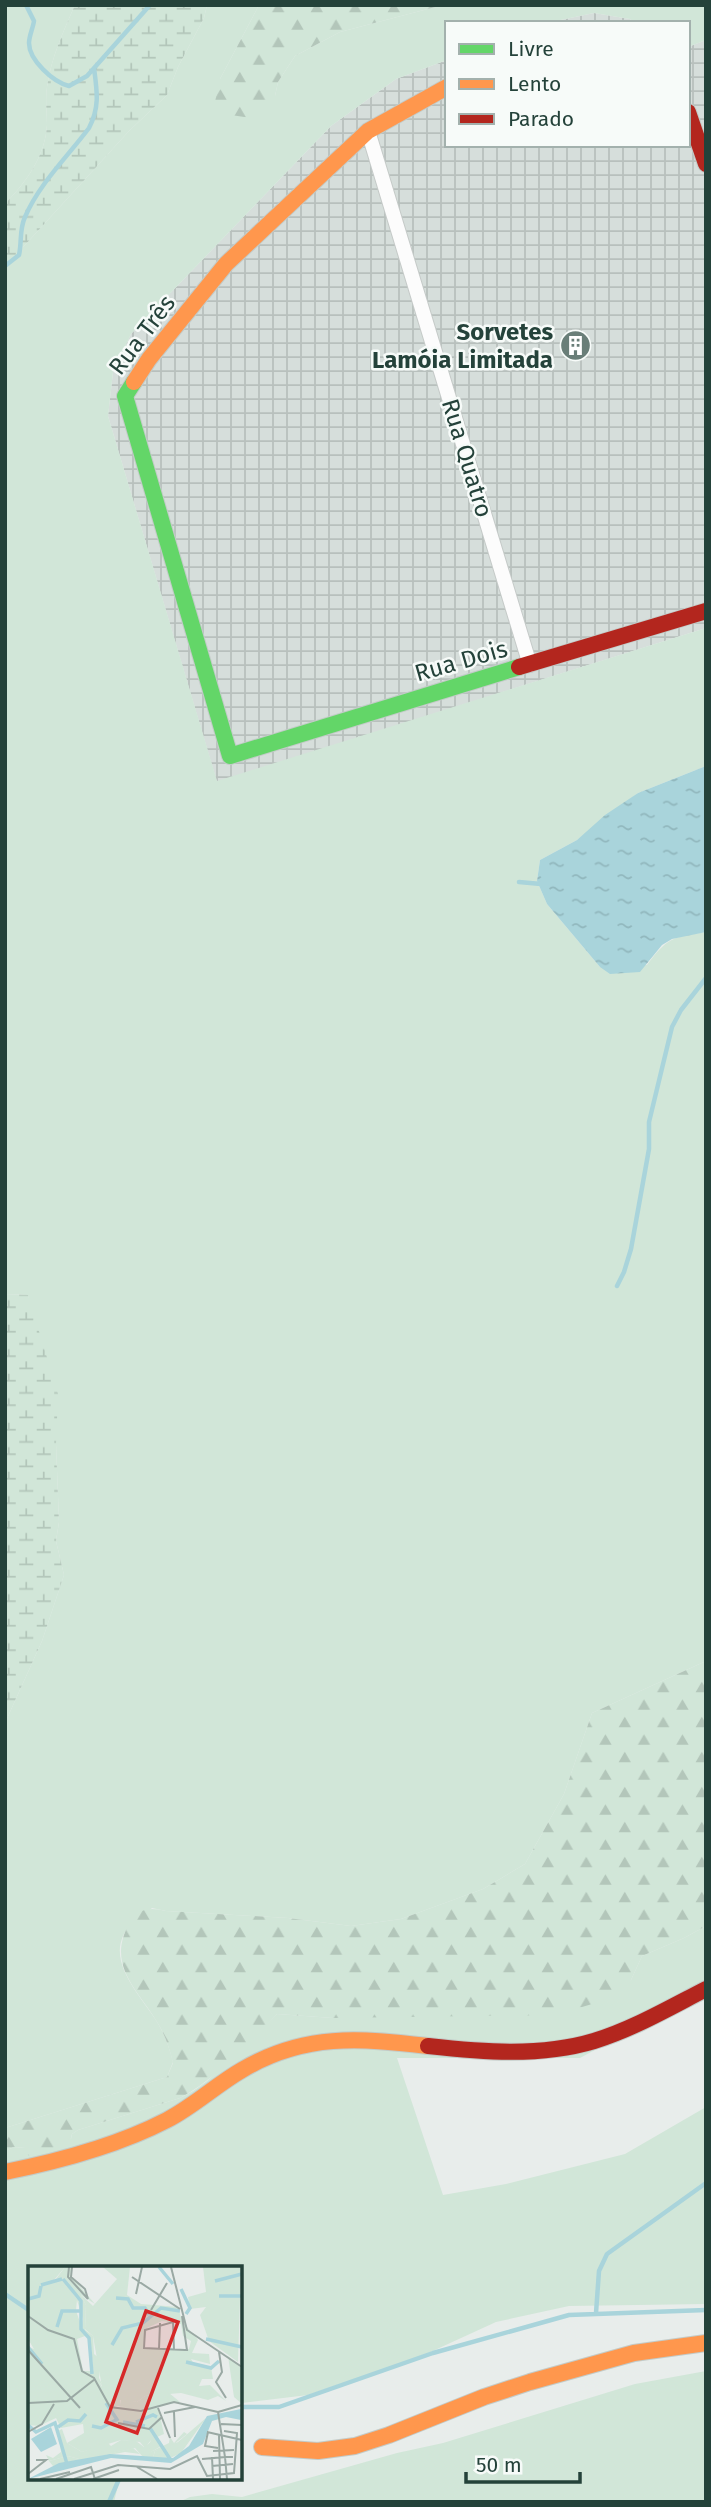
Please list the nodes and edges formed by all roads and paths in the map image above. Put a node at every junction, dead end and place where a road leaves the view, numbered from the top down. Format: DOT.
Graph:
graph roads {
  1 [pos="445,88"];
  2 [pos="690,118"];
  3 [pos="368,131"];
  4 [pos="706,164"];
  5 [pos="706,611"];
  6 [pos="530,665"];
  7 [pos="230,756"];
  8 [pos="706,1989"];
  9 [pos="5,2172"];
  10 [pos="706,2343"];
  11 [pos="262,2447"];
  1 -- 3 [label="street, Rua Três"];
  2 -- 4 [label="street"];
  3 -- 6 [label="street, Rua Quatro"];
  3 -- 7 [label="street, Rua Três"];
  5 -- 6 [label="street, Rua Dois"];
  6 -- 7 [label="street, Rua Dois"];
  8 -- 9 [label="street"];
  10 -- 11 [label="street"];
}
